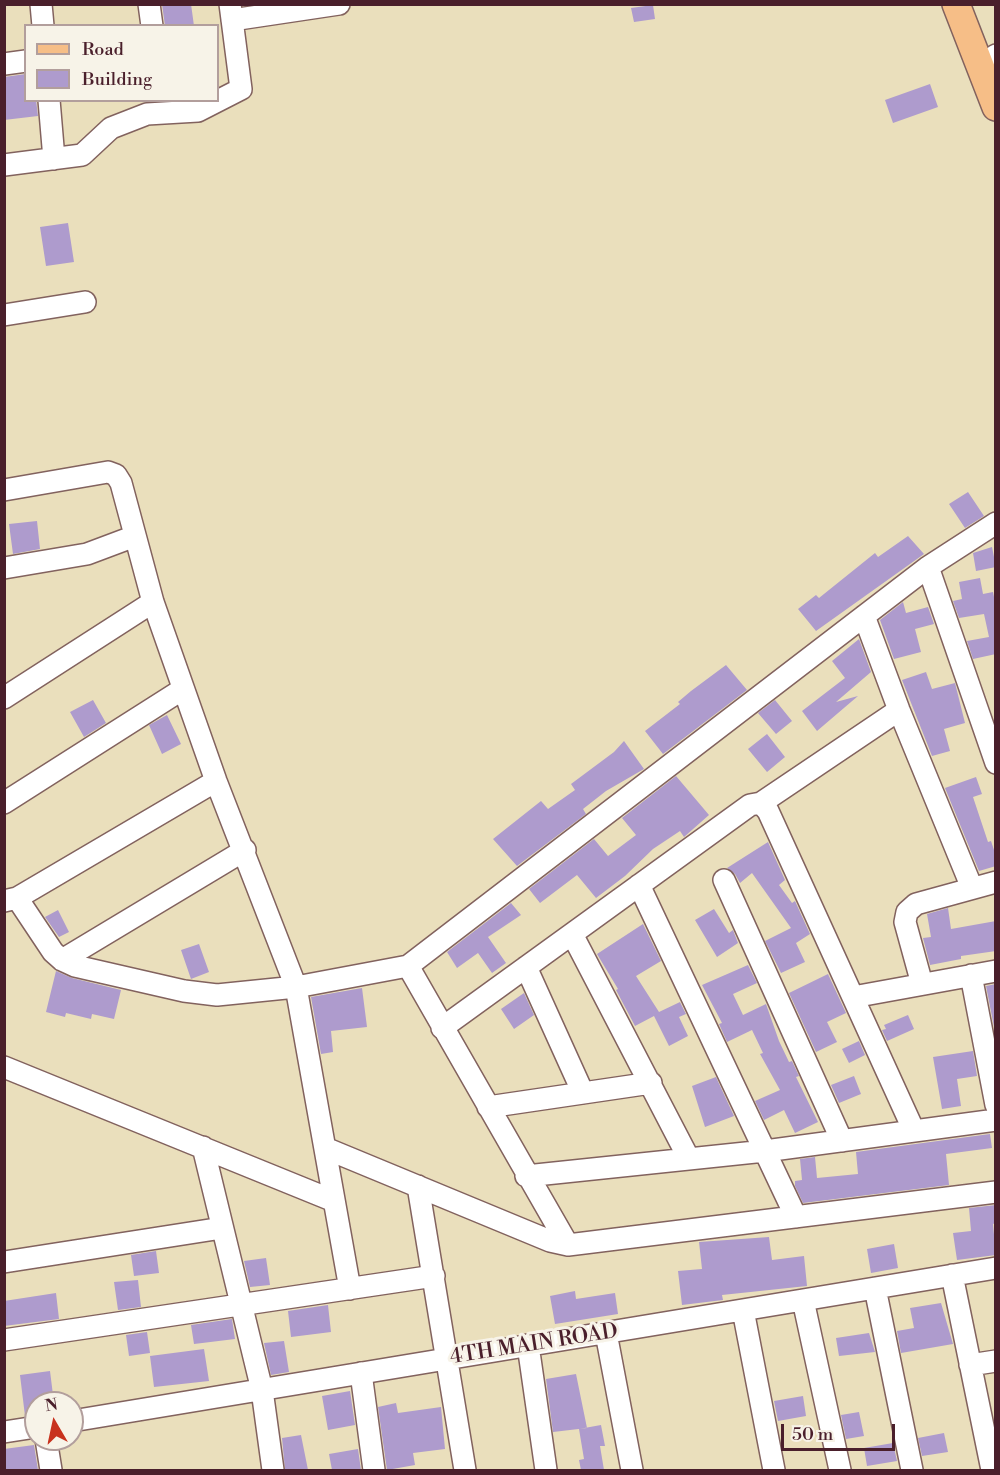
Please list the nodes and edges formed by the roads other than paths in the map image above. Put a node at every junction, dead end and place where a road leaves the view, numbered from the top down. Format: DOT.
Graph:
graph roads {
  1 [pos="41,4"];
  2 [pos="148,4"];
  3 [pos="339,4"];
  4 [pos="956,4"];
  5 [pos="972,4"];
  6 [pos="231,12"];
  7 [pos="43,24"];
  8 [pos="152,24"];
  9 [pos="995,58"];
  10 [pos="24,61"];
  11 [pos="4,64"];
  12 [pos="219,100"];
  13 [pos="49,102"];
  14 [pos="216,102"];
  15 [pos="164,107"];
  16 [pos="996,108"];
  17 [pos="54,159"];
  18 [pos="4,165"];
  19 [pos="85,302"];
  20 [pos="4,315"];
  21 [pos="4,490"];
  22 [pos="994,527"];
  23 [pos="135,536"];
  24 [pos="928,567"];
  25 [pos="4,568"];
  26 [pos="153,602"];
  27 [pos="864,616"];
  28 [pos="183,689"];
  29 [pos="4,698"];
  30 [pos="899,710"];
  31 [pos="996,763"];
  32 [pos="216,781"];
  33 [pos="4,803"];
  34 [pos="761,803"];
  35 [pos="245,850"];
  36 [pos="724,880"];
  37 [pos="996,882"];
  38 [pos="639,885"];
  39 [pos="972,888"];
  40 [pos="10,900"];
  41 [pos="572,934"];
  42 [pos="62,960"];
  43 [pos="408,966"];
  44 [pos="526,967"];
  45 [pos="996,970"];
  46 [pos="971,975"];
  47 [pos="922,984"];
  48 [pos="296,987"];
  49 [pos="853,997"];
  50 [pos="441,1028"];
  51 [pos="990,1043"];
  52 [pos="4,1067"];
  53 [pos="651,1083"];
  54 [pos="583,1093"];
  55 [pos="996,1105"];
  56 [pos="488,1107"];
  57 [pos="996,1120"];
  58 [pos="914,1131"];
  59 [pos="842,1141"];
  60 [pos="203,1147"];
  61 [pos="325,1148"];
  62 [pos="765,1151"];
  63 [pos="688,1157"];
  64 [pos="526,1176"];
  65 [pos="418,1186"];
  66 [pos="996,1191"];
  67 [pos="334,1200"];
  68 [pos="796,1216"];
  69 [pos="222,1228"];
  70 [pos="568,1245"];
  71 [pos="4,1262"];
  72 [pos="996,1268"];
  73 [pos="434,1275"];
  74 [pos="952,1275"];
  75 [pos="875,1288"];
  76 [pos="350,1289"];
  77 [pos="803,1300"];
  78 [pos="240,1302"];
  79 [pos="743,1310"];
  80 [pos="606,1333"];
  81 [pos="4,1340"];
  82 [pos="528,1346"];
  83 [pos="448,1359"];
  84 [pos="996,1361"];
  85 [pos="970,1365"];
  86 [pos="361,1373"];
  87 [pos="262,1390"];
  88 [pos="84,1419"];
  89 [pos="24,1429"];
  90 [pos="4,1432"];
  91 [pos="48,1451"];
  92 [pos="51,1470"];
  93 [pos="273,1470"];
  94 [pos="374,1470"];
  95 [pos="465,1470"];
  96 [pos="546,1470"];
  97 [pos="632,1470"];
  98 [pos="774,1470"];
  99 [pos="840,1470"];
  100 [pos="912,1470"];
  101 [pos="992,1470"];
  1 -- 7 [label="street"];
  2 -- 8 [label="street"];
  3 -- 6 [label="street"];
  4 -- 16 [label="main road"];
  5 -- 9 [label="main road"];
  6 -- 12 [label="street"];
  10 -- 11 [label="street"];
  13 -- 17 [label="street"];
  14 -- 15 [label="street"];
  15 -- 17 [label="street"];
  17 -- 18 [label="street"];
  19 -- 20 [label="street"];
  21 -- 23 [label="street"];
  22 -- 24 [label="street"];
  23 -- 25 [label="street"];
  23 -- 26 [label="street"];
  24 -- 27 [label="street"];
  24 -- 31 [label="street"];
  26 -- 28 [label="street"];
  26 -- 29 [label="street"];
  27 -- 30 [label="street"];
  27 -- 43 [label="street"];
  28 -- 32 [label="street"];
  28 -- 33 [label="street"];
  30 -- 34 [label="street"];
  30 -- 39 [label="street"];
  32 -- 35 [label="street"];
  32 -- 40 [label="street"];
  34 -- 38 [label="street"];
  34 -- 49 [label="street"];
  35 -- 42 [label="street"];
  35 -- 48 [label="street"];
  36 -- 59 [label="street"];
  37 -- 39 [label="street"];
  38 -- 41 [label="street"];
  38 -- 62 [label="street"];
  39 -- 47 [label="street"];
  40 -- 42 [label="street"];
  41 -- 44 [label="street"];
  41 -- 53 [label="street"];
  42 -- 48 [label="street"];
  43 -- 48 [label="street"];
  43 -- 50 [label="street"];
  44 -- 50 [label="street"];
  44 -- 54 [label="street"];
  45 -- 46 [label="street"];
  46 -- 47 [label="street"];
  46 -- 51 [label="street"];
  47 -- 49 [label="street"];
  48 -- 61 [label="street"];
  49 -- 58 [label="street"];
  50 -- 56 [label="street"];
  51 -- 55 [label="street"];
  52 -- 60 [label="street"];
  53 -- 54 [label="street"];
  53 -- 63 [label="street"];
  54 -- 56 [label="street"];
  56 -- 64 [label="street"];
  57 -- 58 [label="street"];
  58 -- 59 [label="street"];
  59 -- 62 [label="street"];
  60 -- 67 [label="street"];
  60 -- 69 [label="street"];
  61 -- 65 [label="street"];
  61 -- 67 [label="street"];
  62 -- 63 [label="street"];
  62 -- 68 [label="street"];
  63 -- 64 [label="street"];
  64 -- 70 [label="street"];
  65 -- 70 [label="street"];
  65 -- 73 [label="street"];
  66 -- 68 [label="street"];
  67 -- 76 [label="street"];
  68 -- 70 [label="street"];
  69 -- 71 [label="street"];
  69 -- 78 [label="street"];
  72 -- 74 [label="street, 4TH MAIN ROAD"];
  73 -- 76 [label="street"];
  73 -- 83 [label="street"];
  74 -- 75 [label="street, 4TH MAIN ROAD"];
  74 -- 85 [label="street"];
  75 -- 77 [label="street, 4TH MAIN ROAD"];
  75 -- 100 [label="street"];
  76 -- 78 [label="street"];
  77 -- 79 [label="street, 4TH MAIN ROAD"];
  77 -- 99 [label="street"];
  78 -- 81 [label="street"];
  78 -- 87 [label="street"];
  79 -- 80 [label="street, 4TH MAIN ROAD"];
  79 -- 98 [label="street"];
  80 -- 82 [label="street, 4TH MAIN ROAD"];
  80 -- 97 [label="street"];
  82 -- 83 [label="street, 4TH MAIN ROAD"];
  82 -- 96 [label="street"];
  83 -- 86 [label="street, 4TH MAIN ROAD"];
  83 -- 95 [label="street"];
  84 -- 85 [label="street"];
  85 -- 101 [label="street"];
  86 -- 87 [label="street, 4TH MAIN ROAD"];
  86 -- 94 [label="street"];
  87 -- 88 [label="street, 4TH MAIN ROAD"];
  87 -- 93 [label="street"];
  89 -- 90 [label="street"];
  91 -- 92 [label="street"];
}
